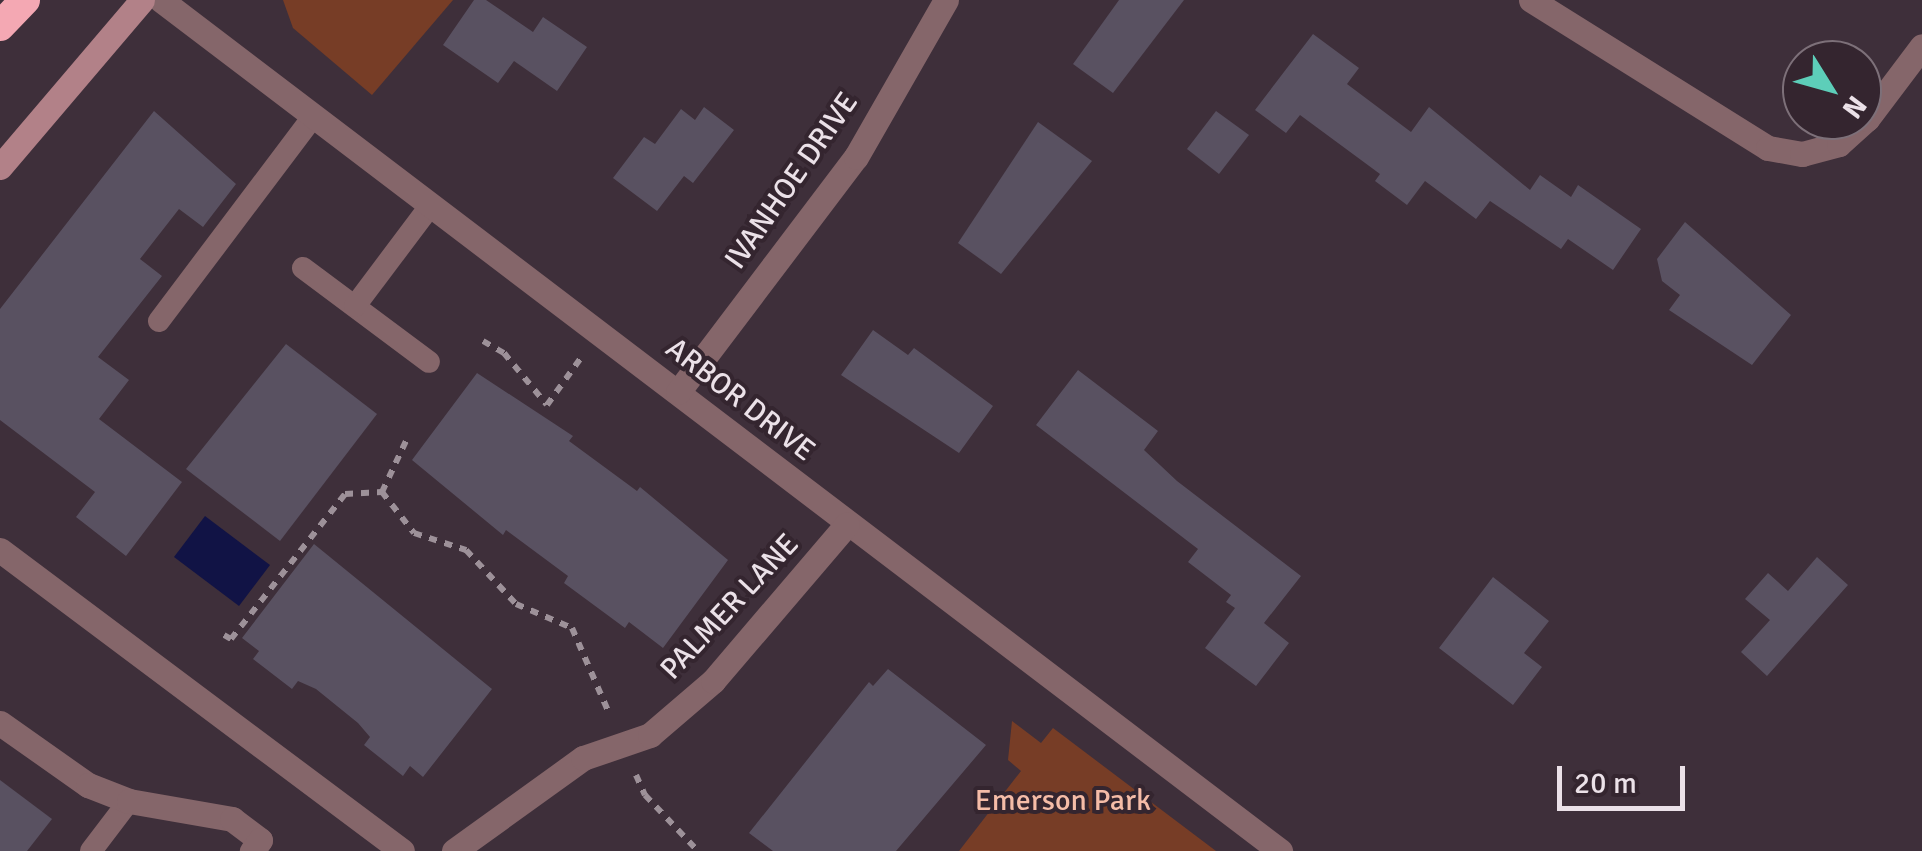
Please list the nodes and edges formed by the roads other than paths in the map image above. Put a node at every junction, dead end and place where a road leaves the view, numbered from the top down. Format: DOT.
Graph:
graph roads {
  1 [pos="25,0"];
  2 [pos="142,0"];
  3 [pos="161,0"];
  4 [pos="946,0"];
  5 [pos="1531,0"];
  6 [pos="0,26"];
  7 [pos="1922,46"];
  8 [pos="313,117"];
  9 [pos="0,167"];
  10 [pos="430,206"];
  11 [pos="304,268"];
  12 [pos="354,306"];
  13 [pos="159,321"];
  14 [pos="430,362"];
  15 [pos="678,392"];
  16 [pos="847,524"];
  17 [pos="0,550"];
  18 [pos="0,722"];
  19 [pos="130,801"];
  20 [pos="262,847"];
  21 [pos="92,851"];
  22 [pos="402,851"];
  23 [pos="454,851"];
  24 [pos="1280,851"];
  1 -- 6 [label="highway"];
  2 -- 9 [label="street"];
  3 -- 8 [label="street, ARBOR DRIVE"];
  4 -- 15 [label="street, IVANHOE DRIVE"];
  5 -- 7 [label="street"];
  8 -- 10 [label="street, ARBOR DRIVE"];
  8 -- 13 [label="lane"];
  10 -- 12 [label="lane"];
  10 -- 15 [label="street, ARBOR DRIVE"];
  11 -- 12 [label="lane"];
  12 -- 14 [label="lane"];
  15 -- 16 [label="street, ARBOR DRIVE"];
  16 -- 23 [label="street, PALMER LANE"];
  16 -- 24 [label="street, ARBOR DRIVE"];
  17 -- 22 [label="street"];
  18 -- 19 [label="street"];
  19 -- 20 [label="street"];
  19 -- 21 [label="lane"];
}
